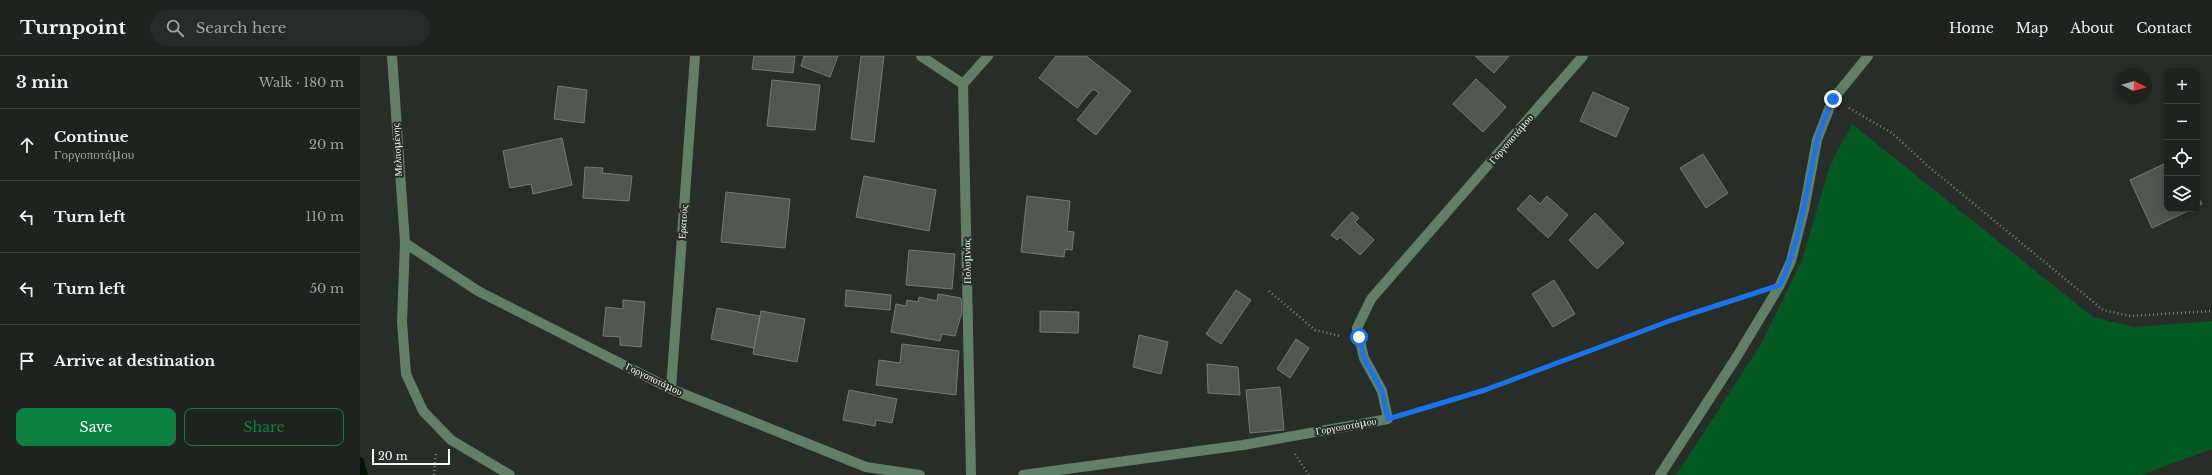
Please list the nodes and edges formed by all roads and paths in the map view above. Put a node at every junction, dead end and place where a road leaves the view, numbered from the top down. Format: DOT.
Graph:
graph roads {
  1 [pos="392,56"];
  2 [pos="695,56"];
  3 [pos="921,56"];
  4 [pos="988,56"];
  5 [pos="1583,56"];
  6 [pos="1868,56"];
  7 [pos="963,84"];
  8 [pos="1833,99"];
  9 [pos="405,243"];
  10 [pos="1780,285"];
  11 [pos="1269,291"];
  12 [pos="2212,310"];
  13 [pos="1359,337"];
  14 [pos="671,389"];
  15 [pos="1388,419"];
  16 [pos="510,475"];
  17 [pos="920,475"];
  18 [pos="971,475"];
  19 [pos="1023,475"];
  20 [pos="1660,475"];
  1 -- 9 [label="street, Μελπομένης"];
  2 -- 14 [label="street, Ερατούς"];
  3 -- 7 [label="street"];
  4 -- 7 [label="street"];
  5 -- 13 [label="street, Γοργοποτάμου"];
  6 -- 8 [label="street"];
  7 -- 18 [label="street, Πολυμνίας"];
  8 -- 10 [label="street"];
  8 -- 12 [label="path"];
  9 -- 14 [label="street, Γοργοποτάμου"];
  9 -- 16 [label="street, Μελπομένης"];
  10 -- 15 [label="path"];
  10 -- 20 [label="street"];
  11 -- 13 [label="path"];
  13 -- 15 [label="street, Γοργοποτάμου"];
  14 -- 17 [label="street, Γοργοποτάμου"];
  15 -- 19 [label="street, Γοργοποτάμου"];
}
